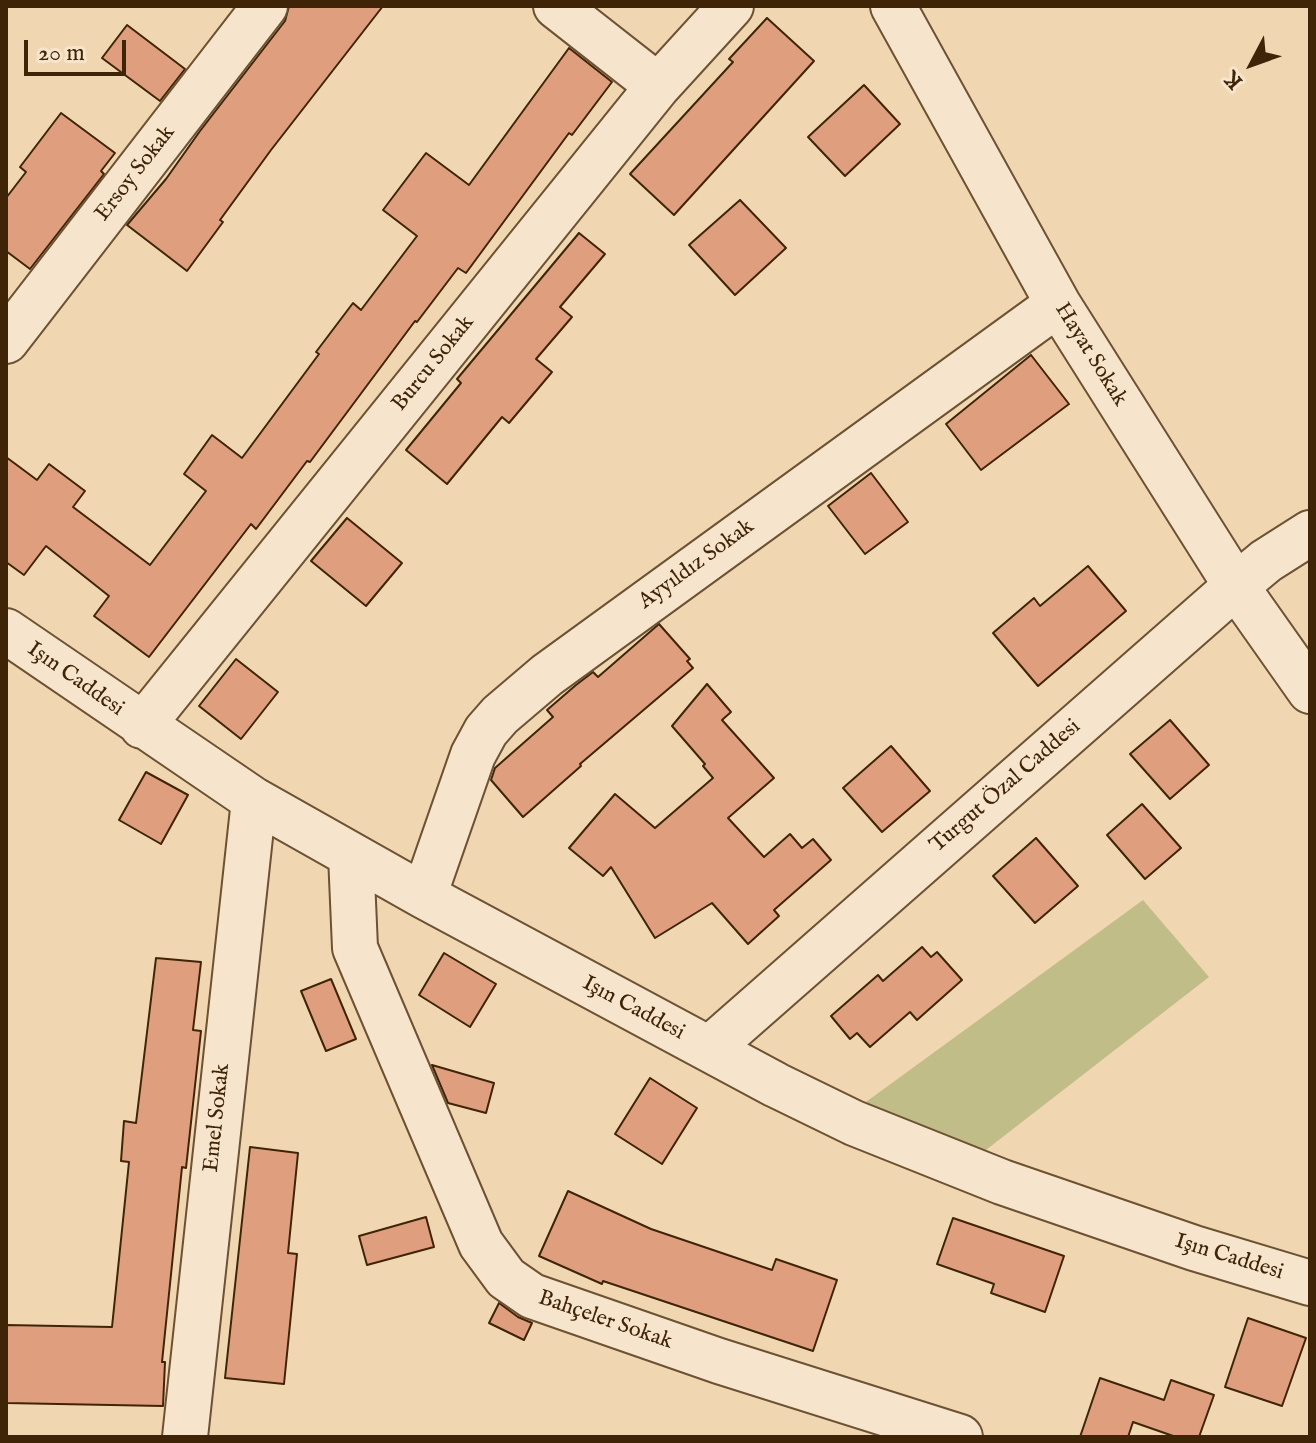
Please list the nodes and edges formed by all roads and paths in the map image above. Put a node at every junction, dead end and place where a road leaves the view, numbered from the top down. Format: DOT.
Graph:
graph roads {
  1 [pos="265,6"];
  2 [pos="556,6"];
  3 [pos="731,6"];
  4 [pos="893,6"];
  5 [pos="658,86"];
  6 [pos="1058,304"];
  7 [pos="6,341"];
  8 [pos="1310,533"];
  9 [pos="1236,586"];
  10 [pos="6,631"];
  11 [pos="1310,691"];
  12 [pos="142,726"];
  13 [pos="254,800"];
  14 [pos="351,855"];
  15 [pos="424,896"];
  16 [pos="709,1049"];
  17 [pos="1310,1283"];
  18 [pos="185,1437"];
  19 [pos="960,1437"];
  1 -- 7 [label="street, Ersoy Sokak"];
  2 -- 5 [label="street"];
  3 -- 5 [label="street, Burcu Sokak"];
  4 -- 6 [label="street, Hayat Sokak"];
  5 -- 12 [label="street, Burcu Sokak"];
  6 -- 9 [label="street, Hayat Sokak"];
  6 -- 15 [label="street, Ayyıldız Sokak"];
  8 -- 9 [label="street, Turgut Özal Caddesi"];
  9 -- 11 [label="street, Hayat Sokak"];
  9 -- 16 [label="street, Turgut Özal Caddesi"];
  10 -- 12 [label="street, Işın Caddesi"];
  12 -- 13 [label="street, Işın Caddesi"];
  13 -- 14 [label="street, Işın Caddesi"];
  13 -- 18 [label="street, Emel Sokak"];
  14 -- 15 [label="street, Işın Caddesi"];
  14 -- 19 [label="street, Bahçeler Sokak"];
  15 -- 16 [label="street, Işın Caddesi"];
  16 -- 17 [label="street, Işın Caddesi"];
}
